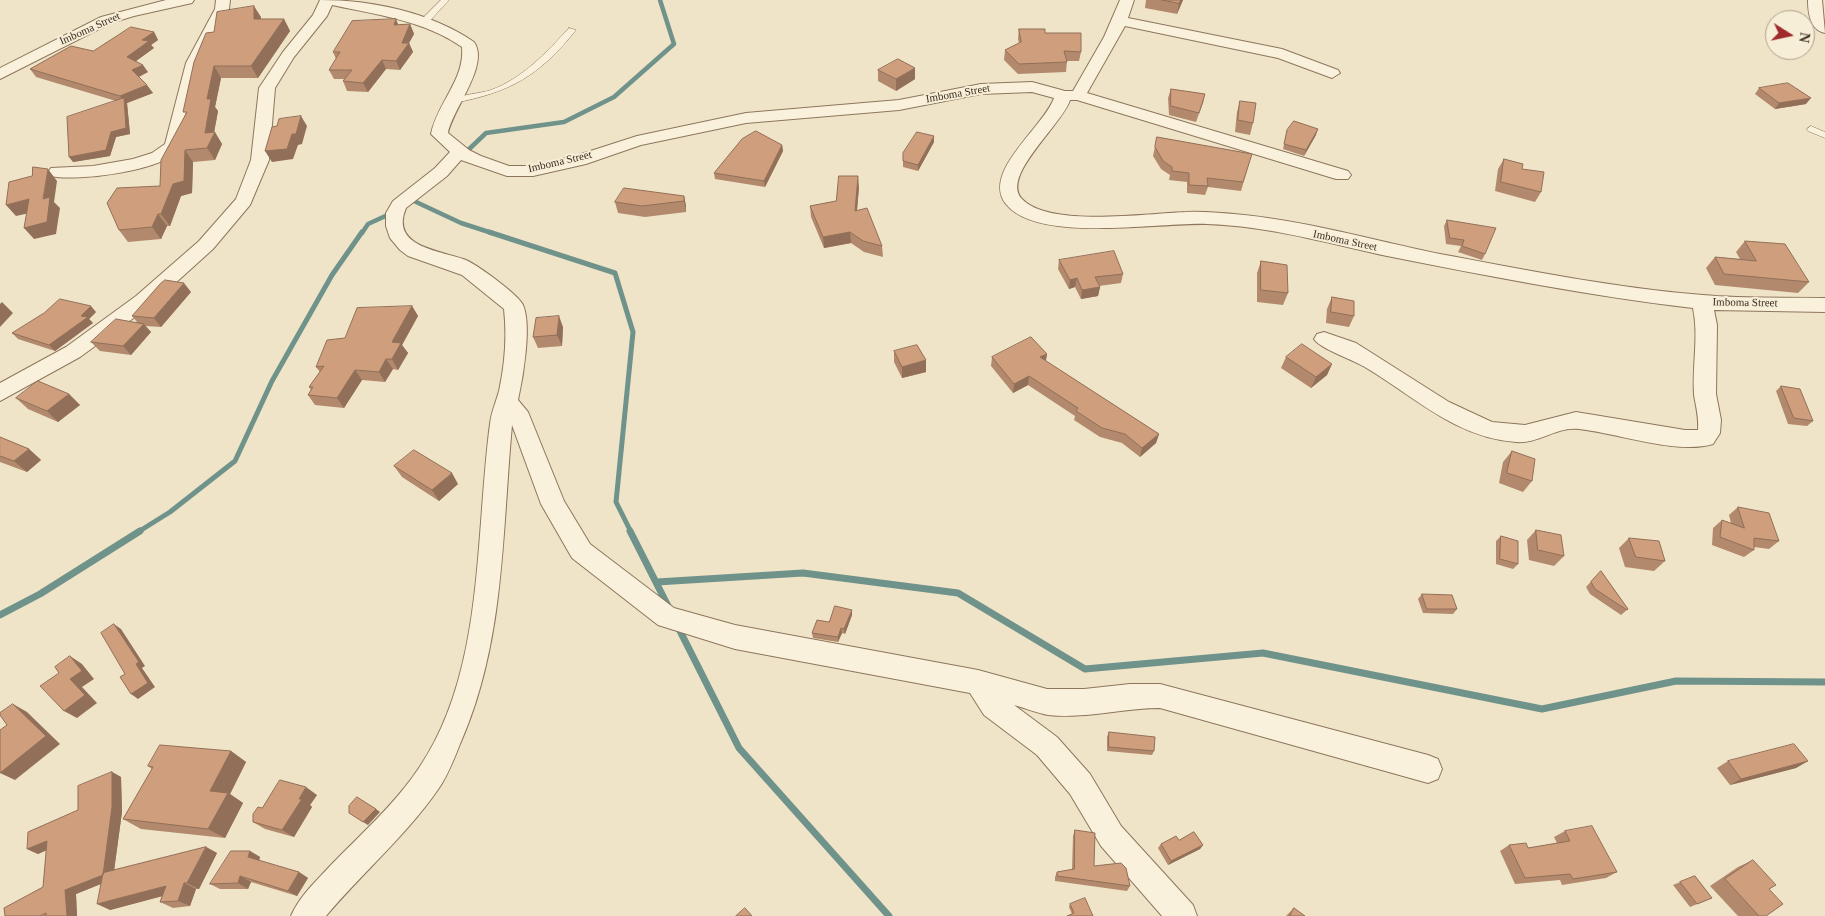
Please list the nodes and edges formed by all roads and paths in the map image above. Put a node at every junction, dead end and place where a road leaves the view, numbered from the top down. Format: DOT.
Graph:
graph roads {
  1 [pos="187,0"];
  2 [pos="224,0"];
  3 [pos="327,0"];
  4 [pos="445,0"];
  5 [pos="1127,0"];
  6 [pos="1815,0"];
  7 [pos="1120,21"];
  8 [pos="423,23"];
  9 [pos="1825,29"];
  10 [pos="572,30"];
  11 [pos="1332,73"];
  12 [pos="0,74"];
  13 [pos="1071,96"];
  14 [pos="454,101"];
  15 [pos="1811,130"];
  16 [pos="1825,135"];
  17 [pos="466,155"];
  18 [pos="57,172"];
  19 [pos="1342,175"];
  20 [pos="1702,302"];
  21 [pos="1825,305"];
  22 [pos="1324,340"];
  23 [pos="0,394"];
  24 [pos="507,403"];
  25 [pos="978,682"];
  26 [pos="1428,770"];
  27 [pos="306,916"];
  28 [pos="1182,916"];
  1 -- 12 [label="street, Imboma Street"];
  2 -- 18 [label="street"];
  3 -- 8 [label="street, Imboma Street"];
  3 -- 23 [label="street"];
  4 -- 8 [label="lane"];
  5 -- 7 [label="street"];
  6 -- 9 [label="street"];
  7 -- 11 [label="street"];
  7 -- 13 [label="street"];
  8 -- 14 [label="street, Imboma Street"];
  10 -- 14 [label="lane"];
  13 -- 17 [label="street, Imboma Street"];
  13 -- 19 [label="street"];
  13 -- 20 [label="street, Imboma Street"];
  14 -- 17 [label="street, Imboma Street"];
  15 -- 16 [label="lane"];
  17 -- 24 [label="street"];
  20 -- 21 [label="street, Imboma Street"];
  20 -- 22 [label="street"];
  24 -- 25 [label="street"];
  24 -- 27 [label="street"];
  25 -- 26 [label="street"];
  25 -- 28 [label="street"];
}
